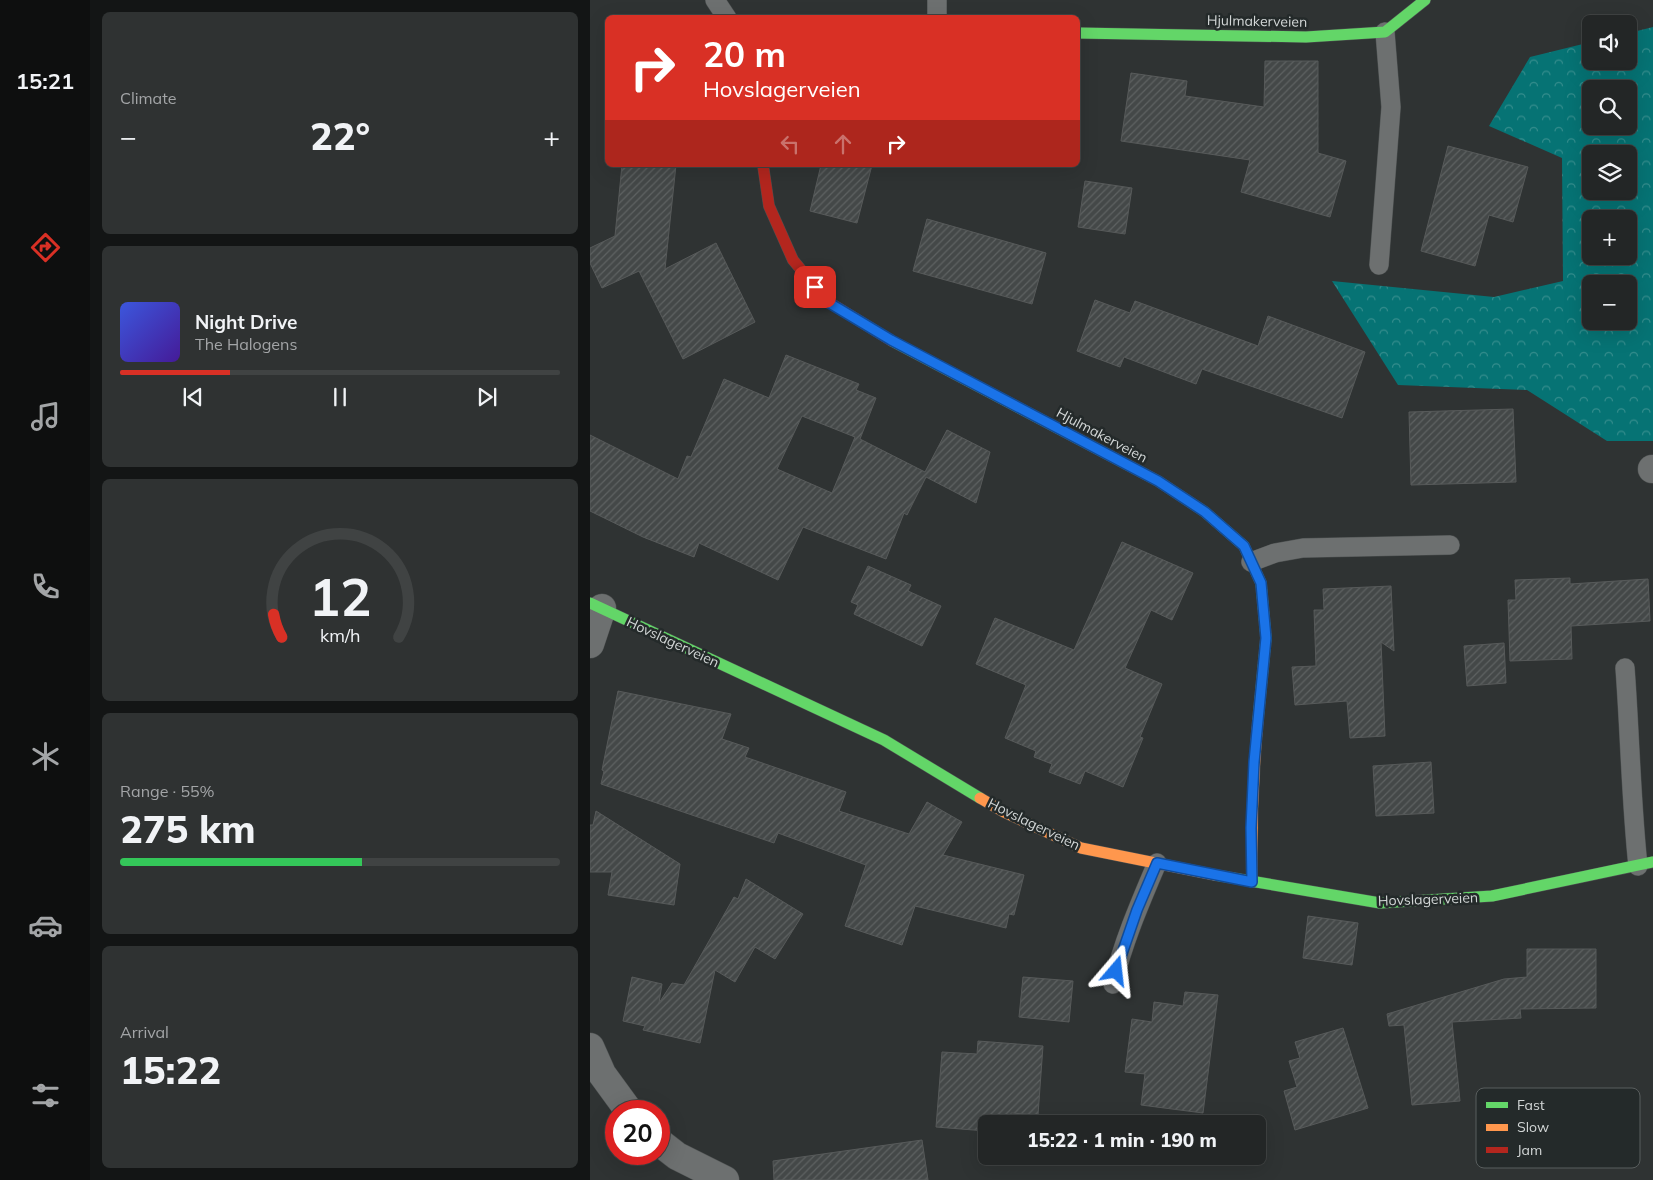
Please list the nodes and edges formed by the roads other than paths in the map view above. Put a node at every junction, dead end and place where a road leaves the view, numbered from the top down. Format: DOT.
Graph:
graph roads {
  1 [pos="715,0"];
  2 [pos="937,0"];
  3 [pos="1425,0"];
  4 [pos="725,15"];
  5 [pos="937,15"];
  6 [pos="1385,32"];
  7 [pos="1080,33"];
  8 [pos="763,167"];
  9 [pos="1378,265"];
  10 [pos="1450,545"];
  11 [pos="1251,562"];
  12 [pos="596,606"];
  13 [pos="590,644"];
  14 [pos="1625,668"];
  15 [pos="1157,863"];
  16 [pos="1645,864"];
  17 [pos="1252,882"];
  18 [pos="1112,984"];
  19 [pos="590,1047"];
  20 [pos="621,1100"];
  21 [pos="670,1151"];
  22 [pos="725,1180"];
  1 -- 4 [label="lane"];
  2 -- 5 [label="lane"];
  3 -- 6 [label="street"];
  6 -- 7 [label="street, Hjulmakerveien"];
  6 -- 9 [label="lane"];
  8 -- 11 [label="street, Hjulmakerveien"];
  10 -- 11 [label="lane"];
  11 -- 17 [label="street, Hjulmakerveien"];
  12 -- 13 [label="street, Hovslagerveien"];
  12 -- 15 [label="street, Hovslagerveien"];
  14 -- 16 [label="lane"];
  15 -- 17 [label="street, Hovslagerveien"];
  15 -- 18 [label="lane"];
  16 -- 17 [label="street, Hovslagerveien"];
  19 -- 20 [label="street"];
  21 -- 22 [label="street"];
}
